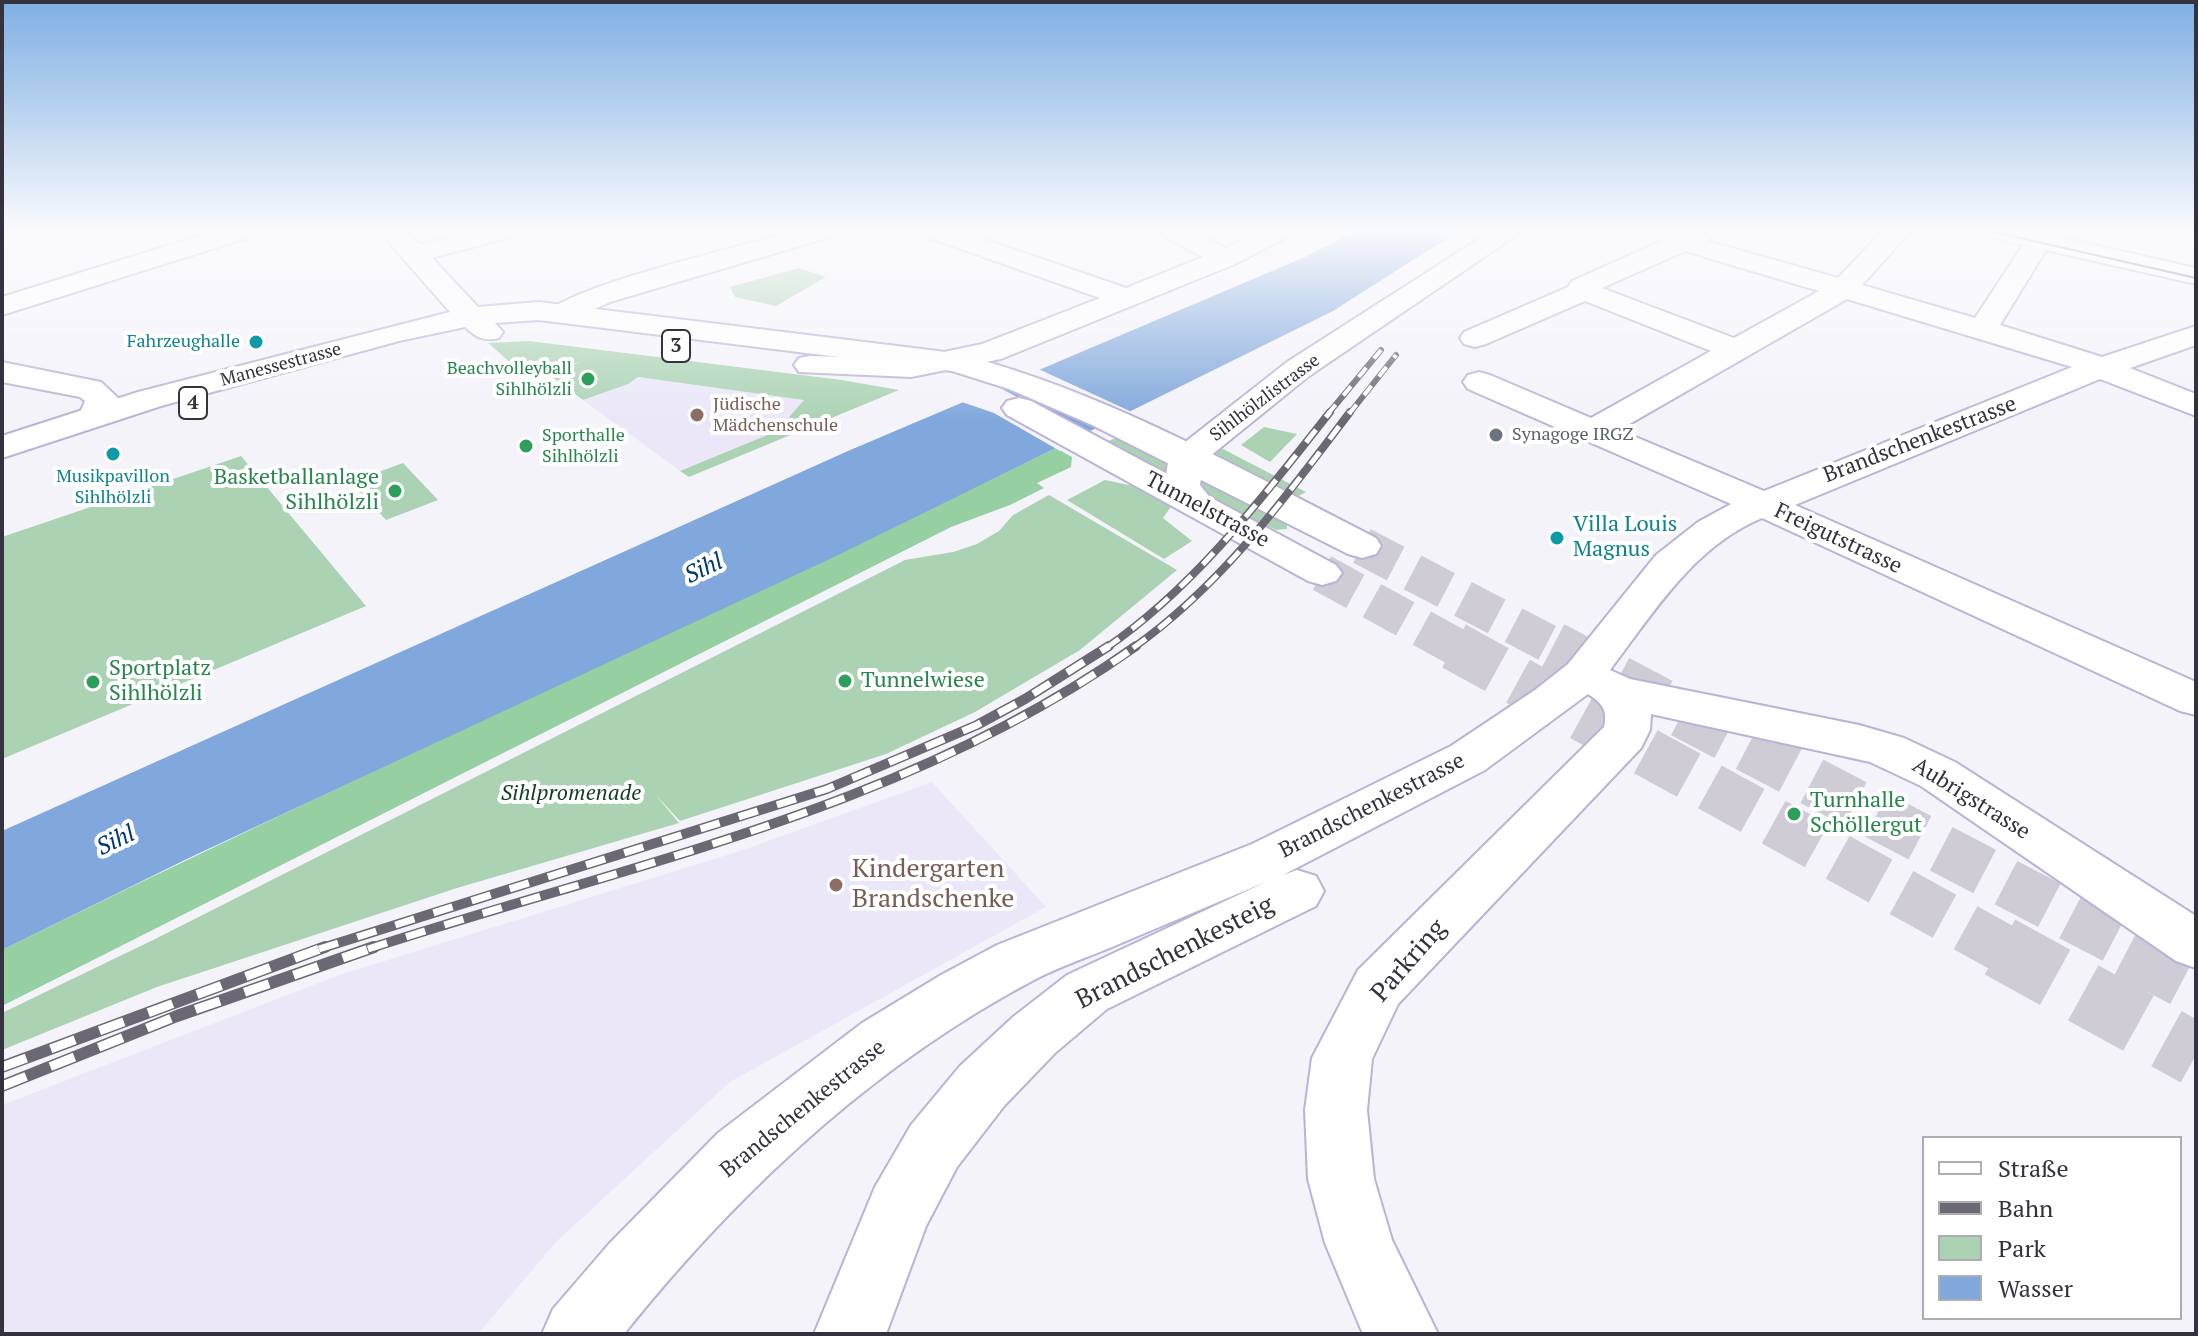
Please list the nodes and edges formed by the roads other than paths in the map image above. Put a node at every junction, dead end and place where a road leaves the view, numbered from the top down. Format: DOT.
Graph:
graph roads {
  1 [pos="40,294"];
  2 [pos="452,294"];
  3 [pos="606,294"];
  4 [pos="1117,294"];
  5 [pos="1132,294"];
  6 [pos="1412,294"];
  7 [pos="1576,294"];
  8 [pos="1593,294"];
  9 [pos="1833,294"];
  10 [pos="1862,294"];
  11 [pos="2005,294"];
  12 [pos="1125,297"];
  13 [pos="2,306"];
  14 [pos="563,313"];
  15 [pos="479,324"];
  16 [pos="1983,329"];
  17 [pos="2196,335"];
  18 [pos="1475,338"];
  19 [pos="1734,349"];
  20 [pos="2104,367"];
  21 [pos="2,372"];
  22 [pos="962,376"];
  23 [pos="1479,382"];
  24 [pos="2196,406"];
  25 [pos="96,415"];
  26 [pos="1126,429"];
  27 [pos="1590,432"];
  28 [pos="2,448"];
  29 [pos="1187,457"];
  30 [pos="2,470"];
  31 [pos="1760,503"];
  32 [pos="1196,504"];
  33 [pos="1362,546"];
  34 [pos="1322,573"];
  35 [pos="1601,683"];
  36 [pos="2196,700"];
  37 [pos="1297,891"];
  38 [pos="2196,945"];
  39 [pos="578,1334"];
  40 [pos="850,1334"];
  41 [pos="1402,1334"];
  1 -- 13 [label="street"];
  2 -- 15 [label="street"];
  3 -- 14 [label="street"];
  4 -- 12 [label="street"];
  5 -- 12 [label="street"];
  6 -- 29 [label="street, Sihlhölzlistrasse"];
  7 -- 18 [label="street"];
  8 -- 19 [label="street"];
  9 -- 19 [label="street"];
  10 -- 16 [label="street"];
  11 -- 16 [label="street"];
  12 -- 22 [label="street"];
  14 -- 15 [label="street, Manessestrasse"];
  14 -- 22 [label="street, Manessestrasse / 3"];
  15 -- 22 [label="street, Manessestrasse / 3"];
  15 -- 25 [label="street, Manessestrasse / 4"];
  15 -- 30 [label="street, Manessestrasse / 4"];
  16 -- 20 [label="street"];
  17 -- 20 [label="street, Brandschenkestrasse"];
  19 -- 27 [label="street"];
  20 -- 24 [label="street"];
  20 -- 31 [label="street, Brandschenkestrasse"];
  21 -- 25 [label="street"];
  22 -- 26 [label="street, Manessestrasse / 3"];
  22 -- 32 [label="street, Tunnelstrasse / 3"];
  23 -- 27 [label="street, Freigutstrasse"];
  25 -- 28 [label="street, Manessestrasse / 4"];
  26 -- 29 [label="street, Tunnelstrasse / 3"];
  27 -- 31 [label="street, Freigutstrasse"];
  29 -- 32 [label="street, Sihlhölzlistrasse"];
  29 -- 33 [label="street, Tunnelstrasse / 3"];
  31 -- 35 [label="street, Brandschenkestrasse"];
  31 -- 36 [label="street, Freigutstrasse"];
  32 -- 34 [label="street, Tunnelstrasse / 3"];
  35 -- 38 [label="street, Aubrigstrasse"];
  35 -- 39 [label="street, Brandschenkestrasse"];
  35 -- 41 [label="street, Parkring"];
  37 -- 40 [label="street, Brandschenkesteig"];
}
